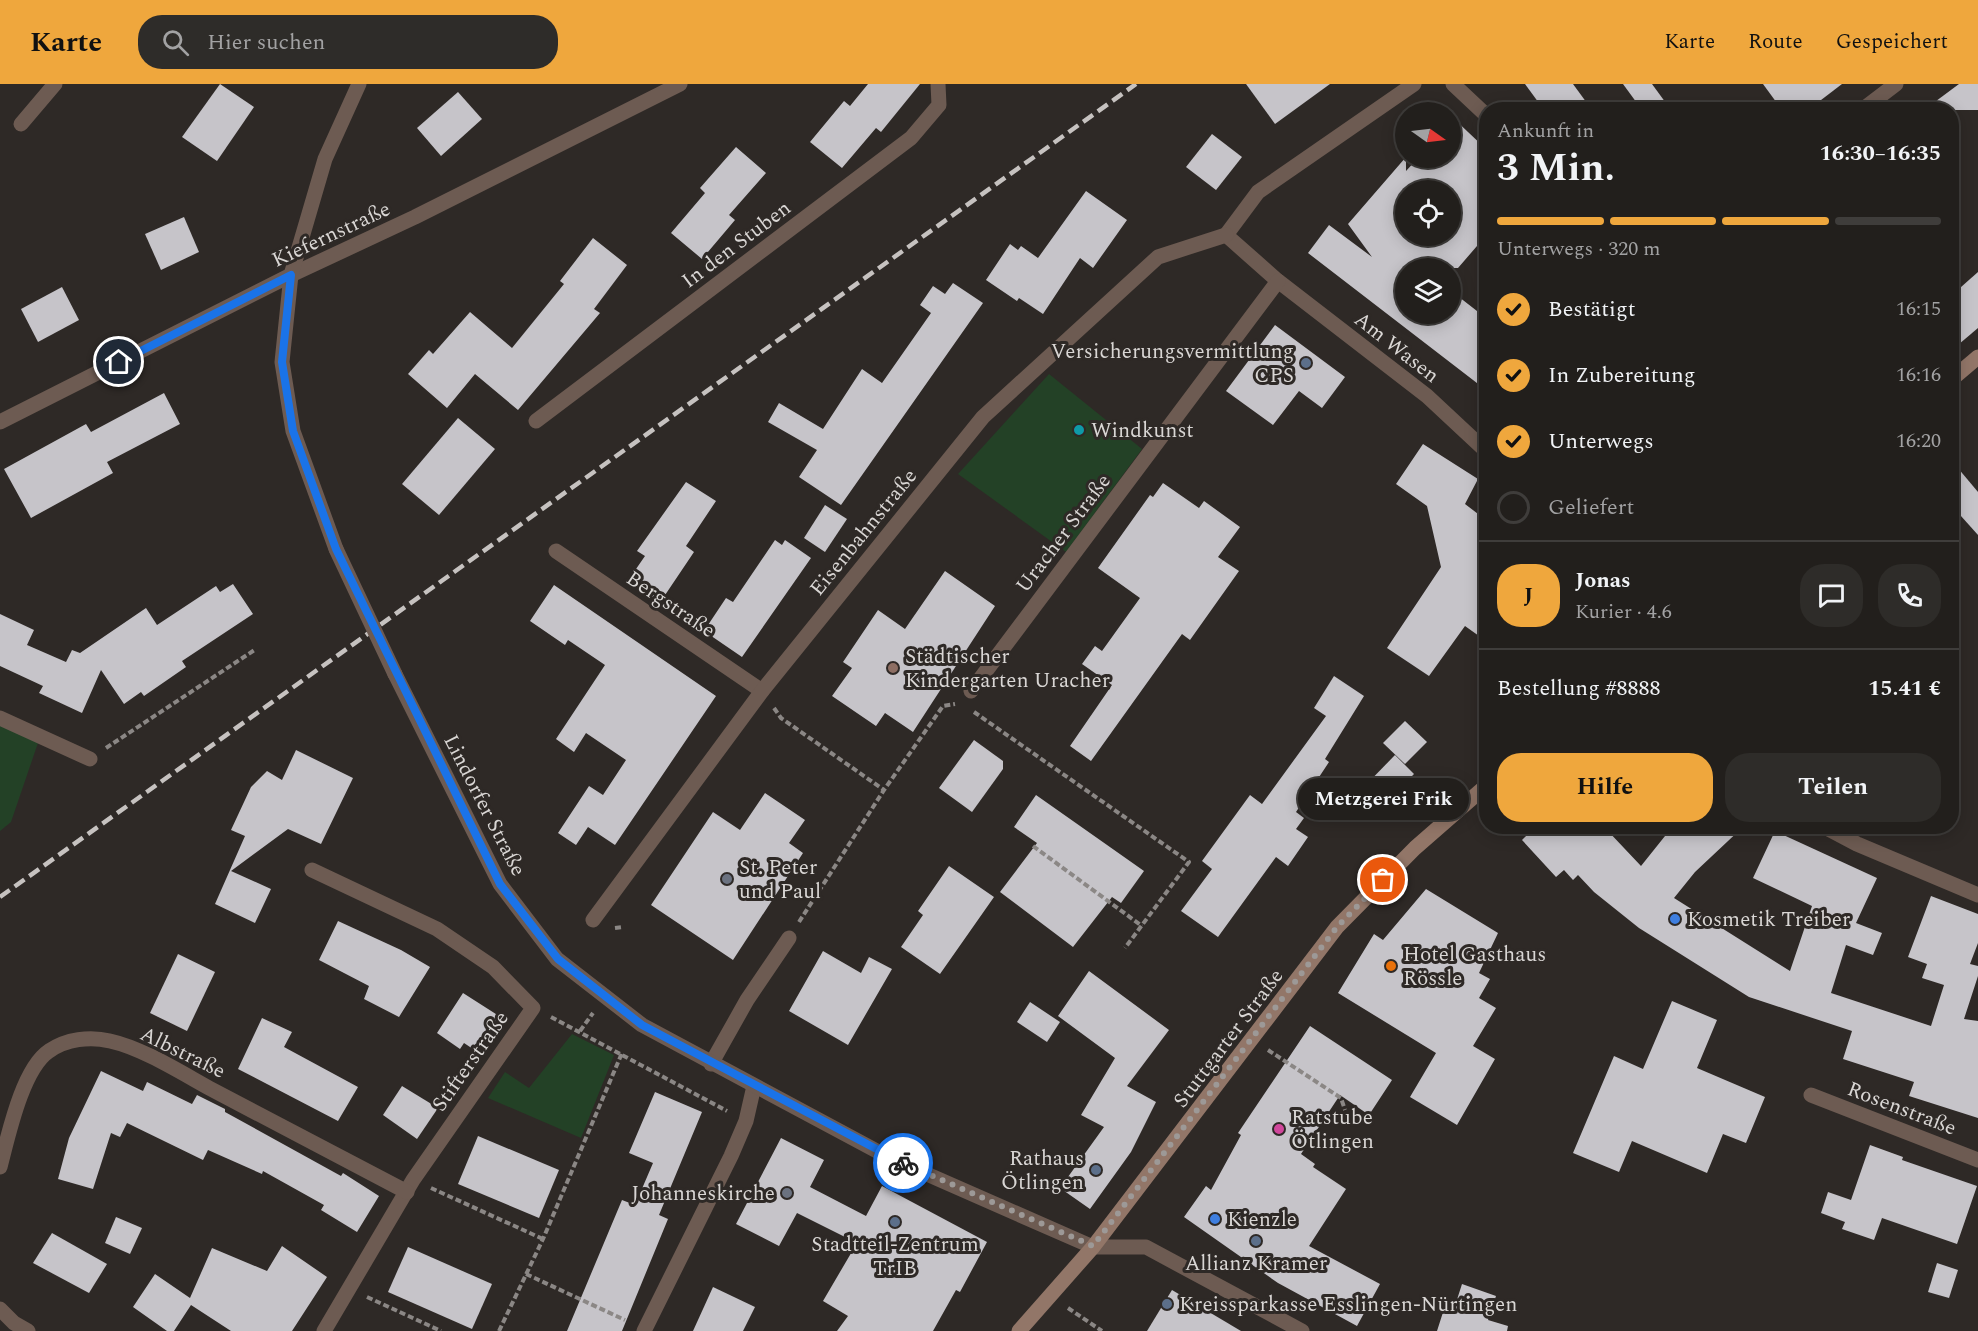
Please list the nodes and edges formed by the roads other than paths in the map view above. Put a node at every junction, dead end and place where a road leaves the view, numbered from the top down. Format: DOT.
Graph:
graph roads {
  1 [pos="55,84"];
  2 [pos="359,84"];
  3 [pos="680,84"];
  4 [pos="938,84"];
  5 [pos="1414,84"];
  6 [pos="1454,84"];
  7 [pos="1896,84"];
  8 [pos="1872,102"];
  9 [pos="1479,108"];
  10 [pos="21,124"];
  11 [pos="1226,235"];
  12 [pos="291,275"];
  13 [pos="1278,280"];
  14 [pos="1978,357"];
  15 [pos="1959,374"];
  16 [pos="536,421"];
  17 [pos="0,422"];
  18 [pos="1479,444"];
  19 [pos="556,552"];
  20 [pos="762,691"];
  21 [pos="966,697"];
  22 [pos="0,718"];
  23 [pos="90,759"];
  24 [pos="1479,792"];
  25 [pos="1838,834"];
  26 [pos="312,870"];
  27 [pos="1978,895"];
  28 [pos="593,920"];
  29 [pos="789,938"];
  30 [pos="711,1064"];
  31 [pos="754,1086"];
  32 [pos="1811,1095"];
  33 [pos="1978,1160"];
  34 [pos="0,1167"];
  35 [pos="410,1186"];
  36 [pos="1093,1246"];
  37 [pos="0,1309"];
  38 [pos="644,1330"];
  39 [pos="28,1331"];
  40 [pos="324,1331"];
  41 [pos="1020,1331"];
  42 [pos="1302,1331"];
  1 -- 10 [label="street"];
  2 -- 12 [label="street, Lindorfer Straße"];
  3 -- 12 [label="street, Kiefernstraße"];
  4 -- 16 [label="street, In den Stuben"];
  5 -- 11 [label="street"];
  6 -- 9 [label="street"];
  7 -- 8 [label="street"];
  11 -- 13 [label="street"];
  11 -- 20 [label="street, Eisenbahnstraße"];
  12 -- 17 [label="street, Kiefernstraße"];
  12 -- 30 [label="street, Lindorfer Straße, bridge"];
  13 -- 18 [label="street, Am Wasen"];
  13 -- 21 [label="street, Uracher Straße"];
  14 -- 15 [label="main road"];
  19 -- 20 [label="street, Bergstraße"];
  20 -- 28 [label="street, Eisenbahnstraße"];
  22 -- 23 [label="street"];
  24 -- 36 [label="main road, Stuttgarter Straße"];
  25 -- 27 [label="street"];
  26 -- 35 [label="street, Stifterstraße"];
  29 -- 30 [label="street"];
  30 -- 31 [label="street, Lindorfer Straße"];
  31 -- 36 [label="street, Lindorfer Straße"];
  31 -- 38 [label="street"];
  32 -- 33 [label="street, Rosenstraße"];
  34 -- 35 [label="street, Albstraße"];
  35 -- 40 [label="street, Stifterstraße"];
  36 -- 41 [label="main road, Stuttgarter Straße"];
  36 -- 42 [label="street"];
  37 -- 39 [label="street"];
}
